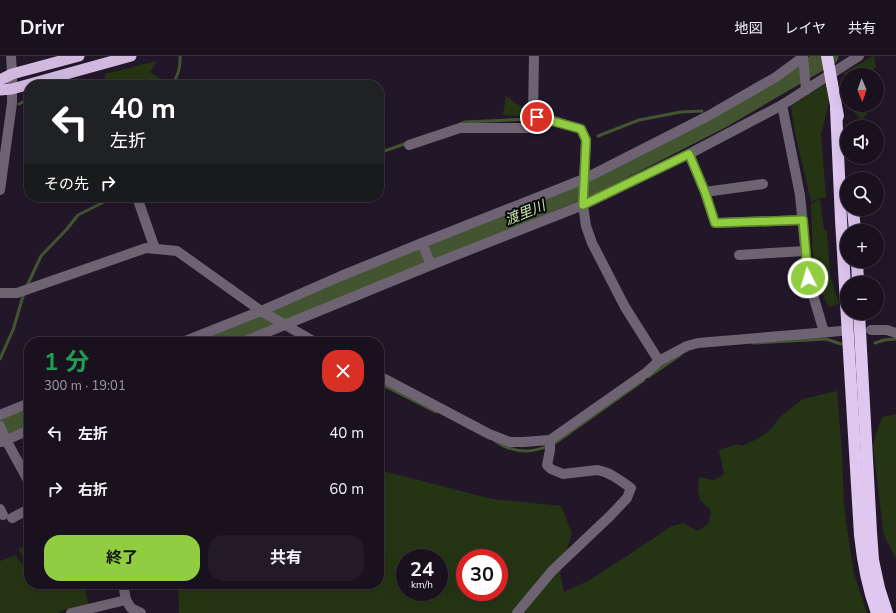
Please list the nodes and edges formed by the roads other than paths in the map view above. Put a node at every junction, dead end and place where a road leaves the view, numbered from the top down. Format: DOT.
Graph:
graph roads {
  1 [pos="11,56"];
  2 [pos="79,56"];
  3 [pos="131,56"];
  4 [pos="534,56"];
  5 [pos="803,56"];
  6 [pos="827,56"];
  7 [pos="860,56"];
  8 [pos="12,74"];
  9 [pos="0,80"];
  10 [pos="42,80"];
  11 [pos="24,85"];
  12 [pos="12,88"];
  13 [pos="0,90"];
  14 [pos="806,90"];
  15 [pos="782,105"];
  16 [pos="836,108"];
  17 [pos="537,117"];
  18 [pos="409,145"];
  19 [pos="689,154"];
  20 [pos="847,172"];
  21 [pos="584,179"];
  22 [pos="763,184"];
  23 [pos="0,190"];
  24 [pos="705,192"];
  25 [pos="139,202"];
  26 [pos="583,205"];
  27 [pos="803,220"];
  28 [pos="422,243"];
  29 [pos="156,249"];
  30 [pos="805,251"];
  31 [pos="739,255"];
  32 [pos="432,265"];
  33 [pos="0,293"];
  34 [pos="261,311"];
  35 [pos="860,320"];
  36 [pos="285,325"];
  37 [pos="871,330"];
  38 [pos="841,331"];
  39 [pos="824,332"];
  40 [pos="896,333"];
  41 [pos="196,337"];
  42 [pos="255,337"];
  43 [pos="306,337"];
  44 [pos="659,361"];
  45 [pos="384,379"];
  46 [pos="24,405"];
  47 [pos="0,415"];
  48 [pos="0,426"];
  49 [pos="24,432"];
  50 [pos="3,441"];
  51 [pos="550,445"];
  52 [pos="24,474"];
  53 [pos="24,511"];
  54 [pos="5,514"];
  55 [pos="124,589"];
  56 [pos="126,600"];
  57 [pos="71,613"];
  58 [pos="142,613"];
  59 [pos="517,613"];
  60 [pos="877,613"];
  61 [pos="887,613"];
  1 -- 8 [label="street"];
  2 -- 8 [label="highway"];
  3 -- 10 [label="highway"];
  4 -- 17 [label="street"];
  5 -- 14 [label="street"];
  5 -- 21 [label="street"];
  6 -- 16 [label="highway, bridge"];
  7 -- 14 [label="street"];
  8 -- 9 [label="highway"];
  8 -- 12 [label="street"];
  11 -- 12 [label="highway"];
  12 -- 13 [label="highway"];
  12 -- 23 [label="street"];
  14 -- 15 [label="street"];
  15 -- 19 [label="street"];
  15 -- 27 [label="street"];
  16 -- 20 [label="highway"];
  16 -- 60 [label="highway"];
  17 -- 18 [label="street"];
  17 -- 21 [label="street"];
  19 -- 24 [label="street"];
  19 -- 26 [label="street"];
  21 -- 26 [label="street"];
  21 -- 28 [label="street"];
  22 -- 24 [label="street"];
  24 -- 27 [label="street"];
  25 -- 29 [label="street"];
  26 -- 32 [label="street"];
  26 -- 44 [label="street"];
  27 -- 30 [label="street"];
  28 -- 32 [label="street"];
  28 -- 34 [label="street"];
  29 -- 33 [label="street"];
  29 -- 34 [label="street"];
  30 -- 31 [label="street"];
  30 -- 39 [label="street"];
  32 -- 36 [label="street"];
  34 -- 36 [label="street"];
  34 -- 41 [label="street"];
  35 -- 61 [label="highway"];
  36 -- 42 [label="street"];
  36 -- 43 [label="street"];
  37 -- 40 [label="street"];
  38 -- 39 [label="street"];
  39 -- 44 [label="street"];
  44 -- 51 [label="street"];
  45 -- 51 [label="street"];
  46 -- 47 [label="street"];
  48 -- 50 [label="street"];
  49 -- 50 [label="street"];
  50 -- 52 [label="street"];
  51 -- 59 [label="street"];
  53 -- 54 [label="street"];
  55 -- 56 [label="street"];
  56 -- 57 [label="street"];
  56 -- 58 [label="street"];
}
